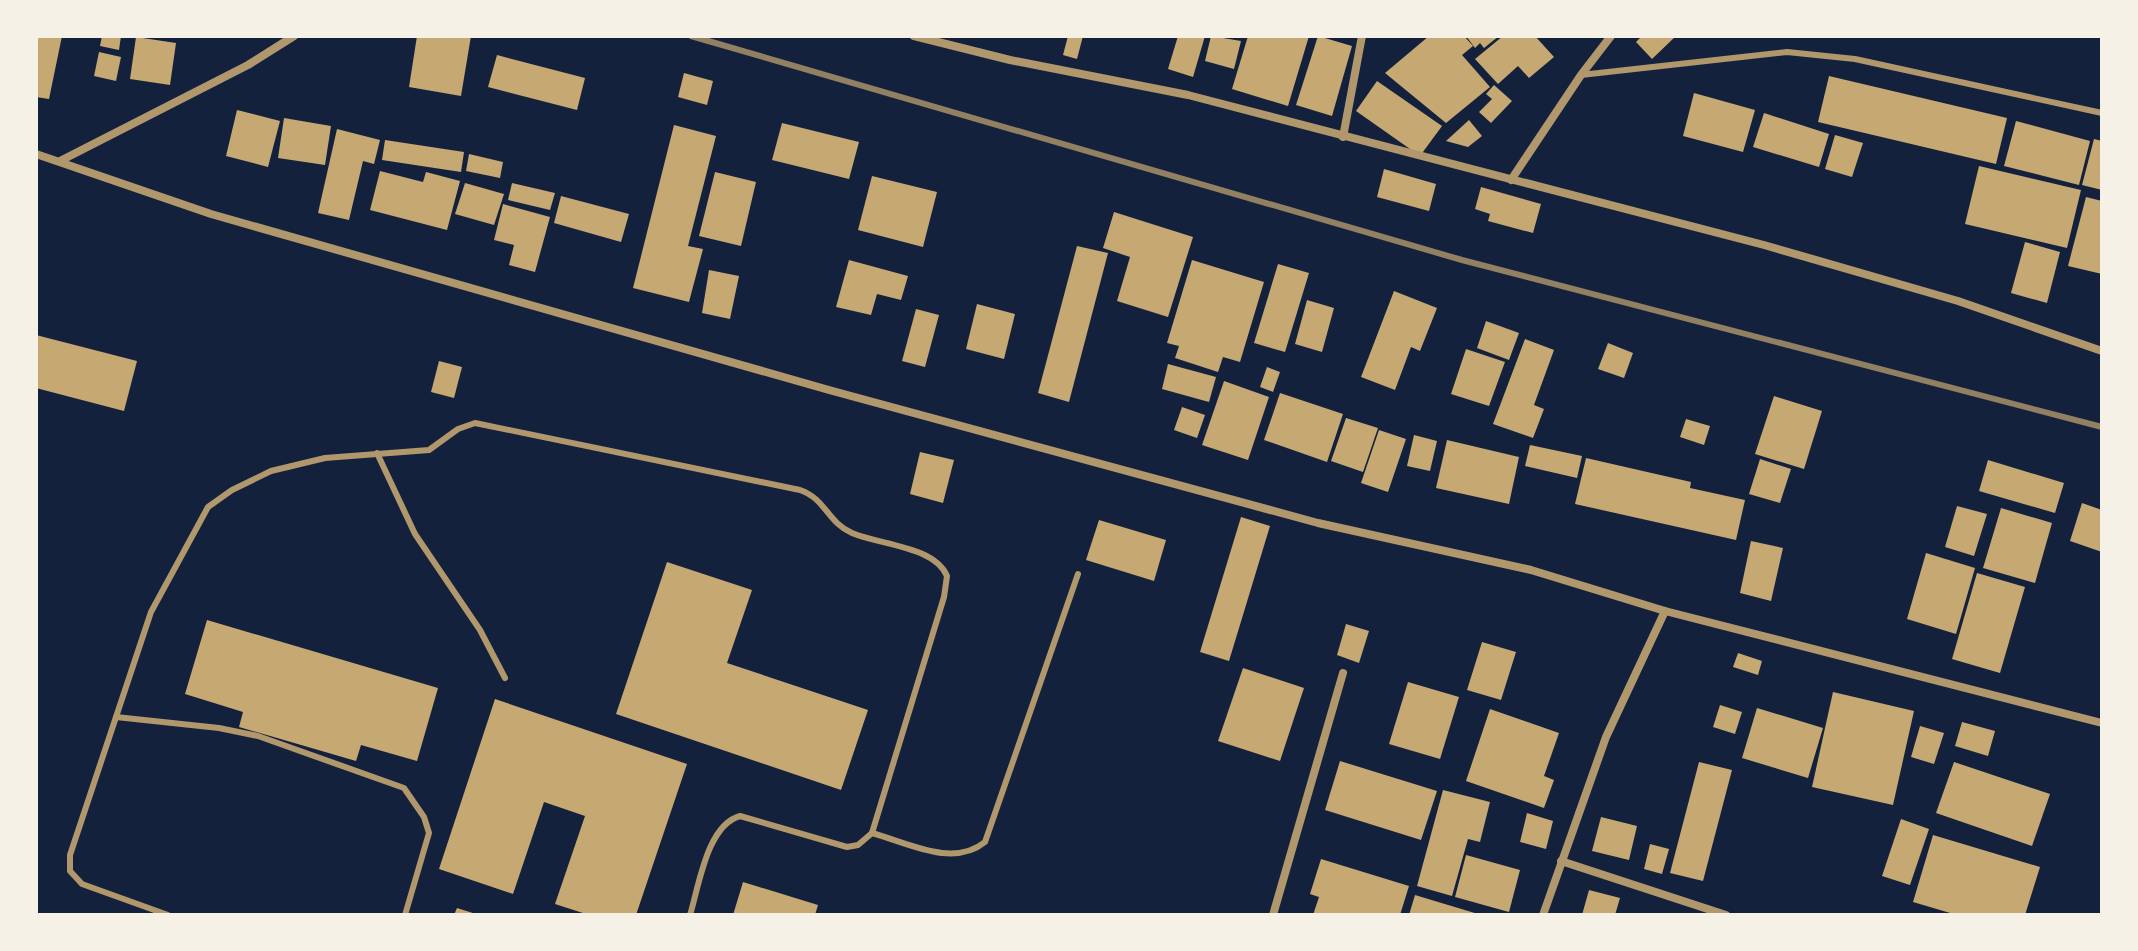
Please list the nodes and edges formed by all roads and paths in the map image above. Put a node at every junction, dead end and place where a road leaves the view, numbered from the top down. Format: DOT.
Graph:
graph roads {
  1 [pos="294,36"];
  2 [pos="914,36"];
  3 [pos="1362,36"];
  4 [pos="1611,36"];
  5 [pos="935,38"];
  6 [pos="1581,75"];
  7 [pos="2102,113"];
  8 [pos="1343,137"];
  9 [pos="36,154"];
  10 [pos="60,161"];
  11 [pos="1511,180"];
  12 [pos="2102,351"];
  13 [pos="377,453"];
  14 [pos="1078,574"];
  15 [pos="1665,611"];
  16 [pos="1343,673"];
  17 [pos="505,678"];
  18 [pos="116,717"];
  19 [pos="2102,723"];
  20 [pos="872,833"];
  21 [pos="1561,861"];
  22 [pos="168,915"];
  23 [pos="405,915"];
  24 [pos="690,915"];
  25 [pos="1273,915"];
  26 [pos="1543,915"];
  27 [pos="1726,915"];
  1 -- 10 [label="street"];
  2 -- 5 [label="street"];
  3 -- 8 [label="street"];
  4 -- 6 [label="street"];
  5 -- 8 [label="street"];
  6 -- 7 [label="lane"];
  6 -- 11 [label="street"];
  8 -- 11 [label="street"];
  9 -- 10 [label="street"];
  10 -- 15 [label="street"];
  11 -- 12 [label="street"];
  13 -- 17 [label="lane"];
  13 -- 18 [label="lane"];
  13 -- 20 [label="lane"];
  14 -- 20 [label="lane"];
  15 -- 19 [label="street"];
  15 -- 21 [label="street"];
  16 -- 25 [label="street"];
  18 -- 22 [label="lane"];
  18 -- 23 [label="lane"];
  20 -- 24 [label="lane"];
  21 -- 26 [label="street"];
  21 -- 27 [label="street"];
}
